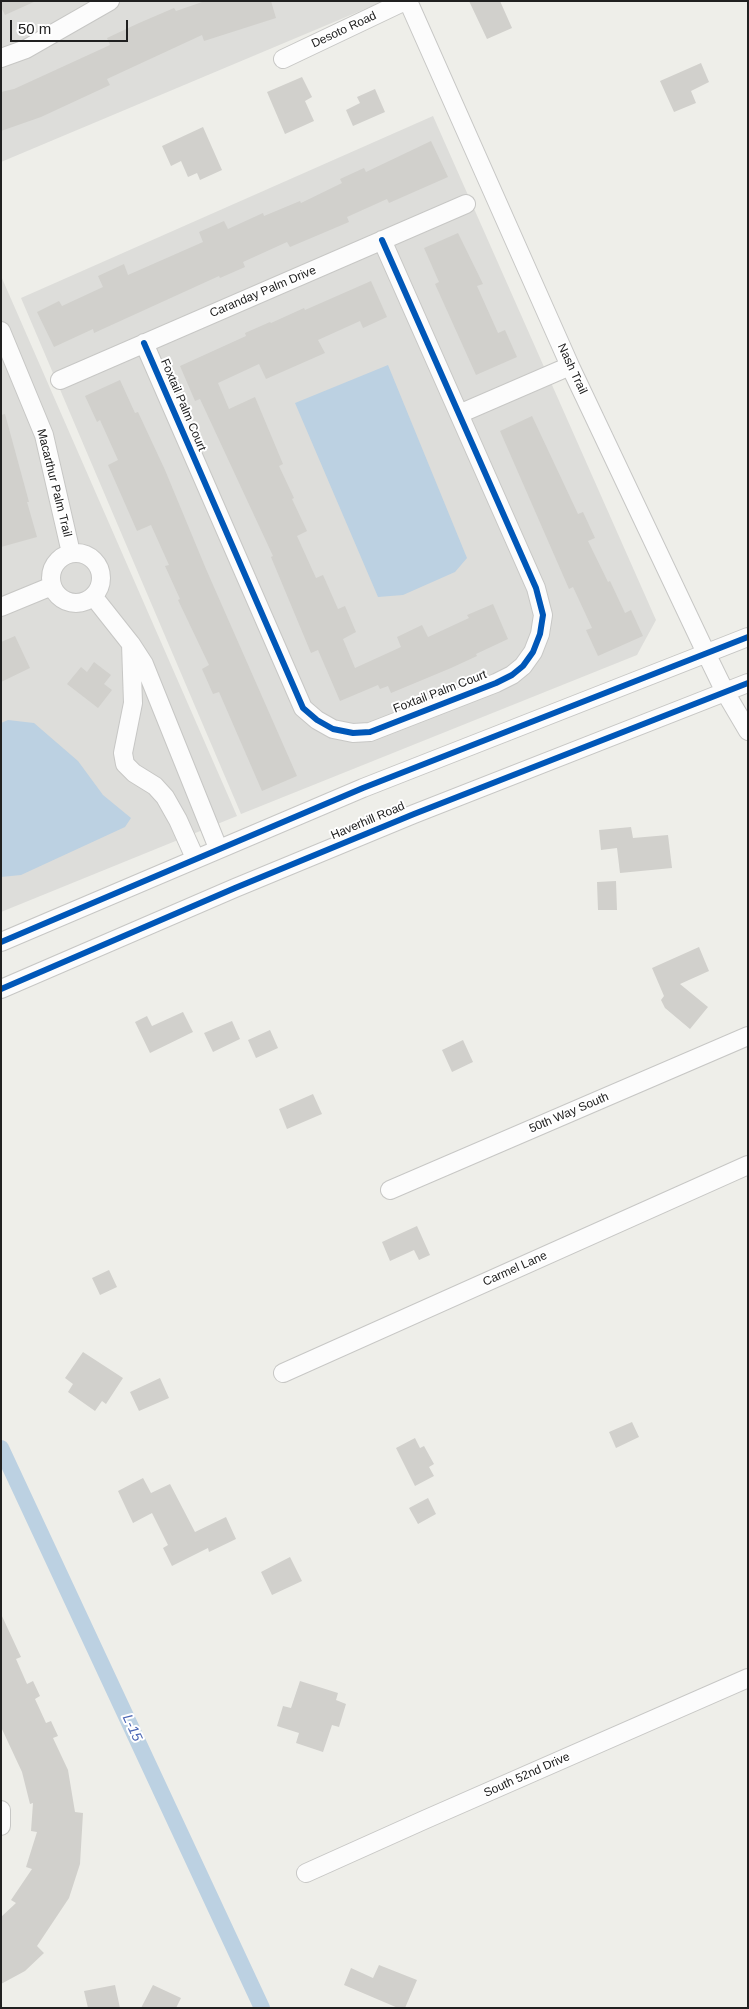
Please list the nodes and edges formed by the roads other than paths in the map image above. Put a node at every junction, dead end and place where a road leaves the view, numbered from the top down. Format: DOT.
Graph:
graph roads {
  1 [pos="110,1"];
  2 [pos="406,1"];
  3 [pos="1,58"];
  4 [pos="283,59"];
  5 [pos="466,204"];
  6 [pos="382,240"];
  7 [pos="1,331"];
  8 [pos="144,344"];
  9 [pos="570,366"];
  10 [pos="60,380"];
  11 [pos="458,414"];
  12 [pos="71,553"];
  13 [pos="52,586"];
  14 [pos="93,596"];
  15 [pos="1,607"];
  16 [pos="748,637"];
  17 [pos="131,644"];
  18 [pos="706,653"];
  19 [pos="748,683"];
  20 [pos="725,692"];
  21 [pos="748,731"];
  22 [pos="218,848"];
  23 [pos="195,858"];
  24 [pos="1,942"];
  25 [pos="1,989"];
  26 [pos="748,1036"];
  27 [pos="748,1165"];
  28 [pos="390,1190"];
  29 [pos="283,1373"];
  30 [pos="748,1678"];
  31 [pos="1,1810"];
  32 [pos="1,1826"];
  33 [pos="306,1873"];
  1 -- 3 [label="street"];
  2 -- 4 [label="street, Desoto Road"];
  2 -- 9 [label="street, Nash Trail"];
  5 -- 6 [label="street, Caranday Palm Drive"];
  6 -- 8 [label="street, Caranday Palm Drive"];
  6 -- 11 [label="street, Foxtail Palm Court"];
  7 -- 12 [label="street, Macarthur Palm Trail"];
  8 -- 10 [label="street, Caranday Palm Drive"];
  8 -- 11 [label="street, Foxtail Palm Court"];
  9 -- 11 [label="street"];
  9 -- 18 [label="street, Nash Trail"];
  12 -- 13 [label="street"];
  12 -- 14 [label="street"];
  13 -- 14 [label="street"];
  13 -- 15 [label="street"];
  14 -- 17 [label="street"];
  16 -- 18 [label="street"];
  17 -- 22 [label="street"];
  17 -- 23 [label="street"];
  18 -- 20 [label="street, Nash Trail"];
  18 -- 22 [label="street"];
  19 -- 20 [label="street, Haverhill Road"];
  20 -- 21 [label="street, Nash Trail"];
  20 -- 25 [label="street, Haverhill Road"];
  22 -- 23 [label="street"];
  23 -- 24 [label="street"];
  26 -- 28 [label="street, 50th Way South"];
  27 -- 29 [label="street, Carmel Lane"];
  30 -- 33 [label="street, South 52nd Drive"];
  31 -- 32 [label="street"];
}
